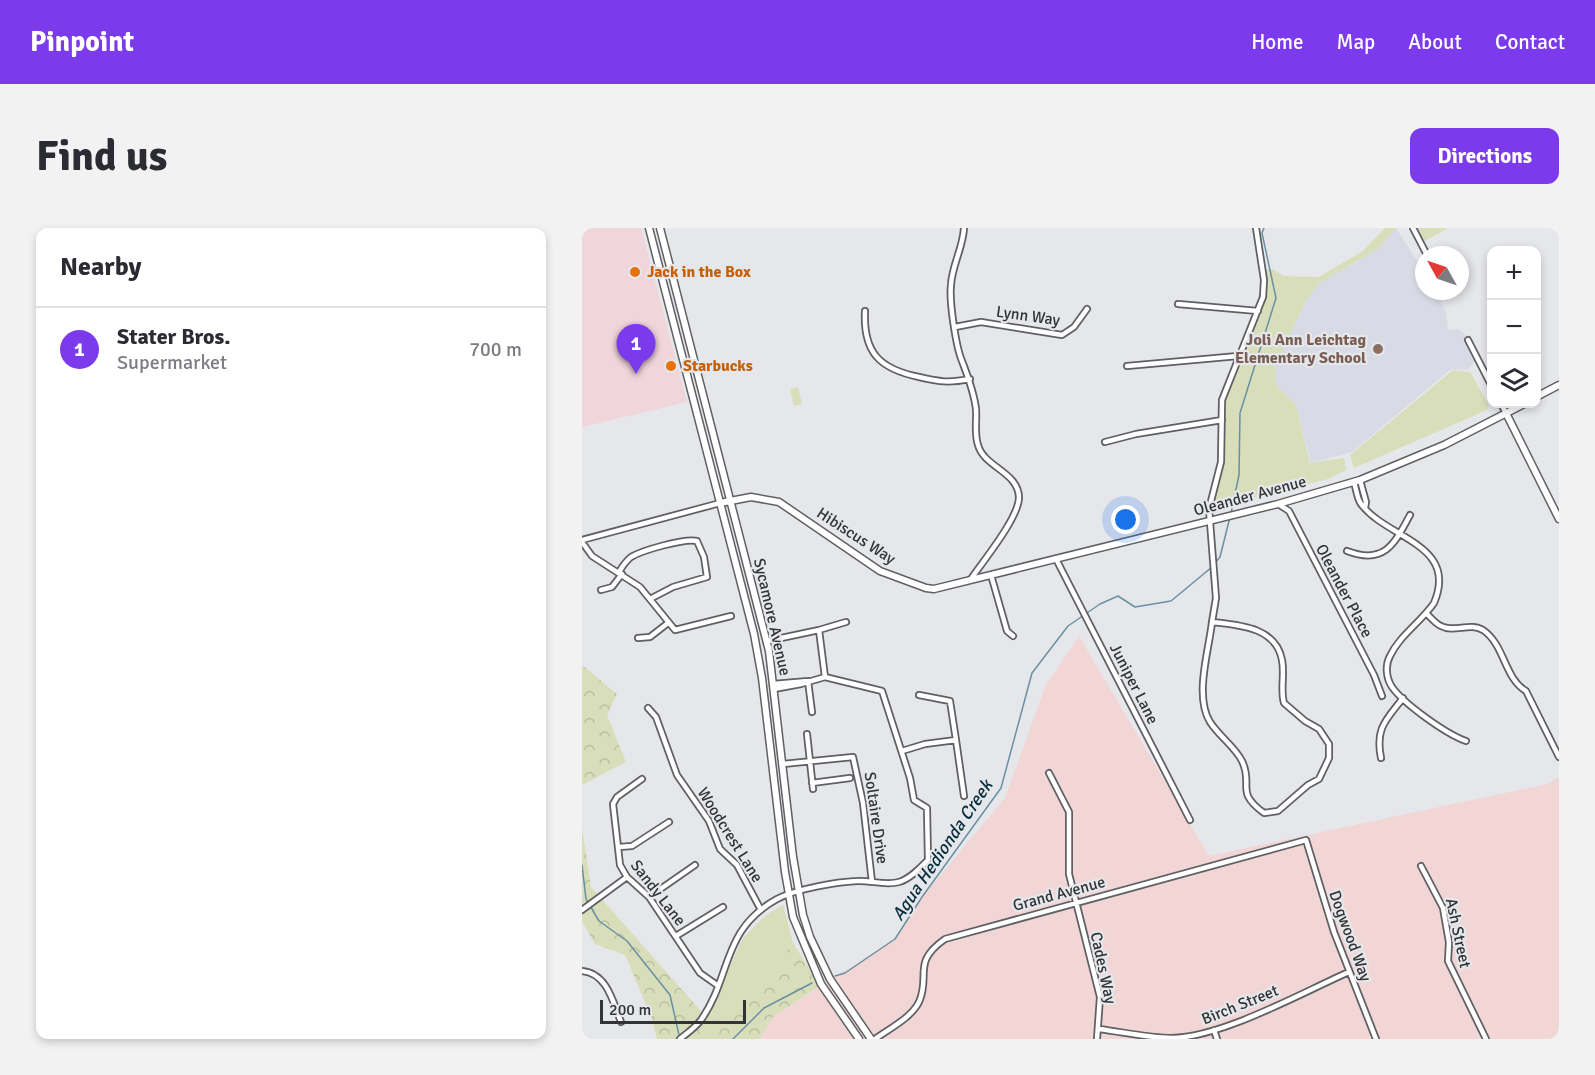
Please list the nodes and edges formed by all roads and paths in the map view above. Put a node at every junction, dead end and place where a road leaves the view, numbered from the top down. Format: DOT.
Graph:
graph roads {
  1 [pos="649,228"];
  2 [pos="660,228"];
  3 [pos="964,228"];
  4 [pos="1256,228"];
  5 [pos="1413,228"];
  6 [pos="1422,246"];
  7 [pos="1178,304"];
  8 [pos="1087,309"];
  9 [pos="865,311"];
  10 [pos="1258,311"];
  11 [pos="955,327"];
  12 [pos="1468,340"];
  13 [pos="1238,356"];
  14 [pos="1127,366"];
  15 [pos="1487,377"];
  16 [pos="970,379"];
  17 [pos="1559,385"];
  18 [pos="1541,394"];
  19 [pos="1503,408"];
  20 [pos="1516,408"];
  21 [pos="1506,413"];
  22 [pos="1222,420"];
  23 [pos="1105,442"];
  24 [pos="1357,481"];
  25 [pos="730,501"];
  26 [pos="720,503"];
  27 [pos="1278,504"];
  28 [pos="1410,515"];
  29 [pos="1559,519"];
  30 [pos="1209,521"];
  31 [pos="1400,534"];
  32 [pos="582,541"];
  33 [pos="1347,551"];
  34 [pos="1056,559"];
  35 [pos="620,573"];
  36 [pos="991,576"];
  37 [pos="970,581"];
  38 [pos="601,590"];
  39 [pos="650,599"];
  40 [pos="1427,614"];
  41 [pos="731,616"];
  42 [pos="846,622"];
  43 [pos="1212,622"];
  44 [pos="668,623"];
  45 [pos="819,630"];
  46 [pos="1013,636"];
  47 [pos="638,638"];
  48 [pos="767,641"];
  49 [pos="825,676"];
  50 [pos="808,681"];
  51 [pos="774,686"];
  52 [pos="919,695"];
  53 [pos="1382,696"];
  54 [pos="1403,698"];
  55 [pos="648,708"];
  56 [pos="812,712"];
  57 [pos="807,734"];
  58 [pos="956,740"];
  59 [pos="1466,741"];
  60 [pos="902,751"];
  61 [pos="1559,757"];
  62 [pos="1381,758"];
  63 [pos="809,761"];
  64 [pos="783,764"];
  65 [pos="1049,773"];
  66 [pos="850,778"];
  67 [pos="642,779"];
  68 [pos="812,783"];
  69 [pos="813,789"];
  70 [pos="964,796"];
  71 [pos="1190,820"];
  72 [pos="669,822"];
  73 [pos="1306,840"];
  74 [pos="619,847"];
  75 [pos="695,865"];
  76 [pos="1421,866"];
  77 [pos="627,877"];
  78 [pos="872,882"];
  79 [pos="798,892"];
  80 [pos="788,895"];
  81 [pos="649,897"];
  82 [pos="1076,903"];
  83 [pos="723,907"];
  84 [pos="583,910"];
  85 [pos="761,910"];
  86 [pos="676,936"];
  87 [pos="582,971"];
  88 [pos="1349,972"];
  89 [pos="717,985"];
  90 [pos="621,1022"];
  91 [pos="1099,1029"];
  92 [pos="1214,1030"];
  93 [pos="680,1039"];
  94 [pos="859,1039"];
  95 [pos="873,1039"];
  96 [pos="1097,1039"];
  97 [pos="1217,1039"];
  98 [pos="1376,1039"];
  99 [pos="1486,1039"];
  1 -- 26 [label="main road, Sycamore Avenue"];
  2 -- 25 [label="main road, Sycamore Avenue"];
  3 -- 11 [label="street"];
  4 -- 10 [label="street"];
  5 -- 6 [label="street"];
  7 -- 10 [label="street"];
  8 -- 11 [label="street, Lynn Way"];
  9 -- 16 [label="street"];
  10 -- 13 [label="street"];
  11 -- 16 [label="street"];
  12 -- 15 [label="street"];
  13 -- 14 [label="street"];
  13 -- 22 [label="street"];
  16 -- 37 [label="street"];
  17 -- 18 [label="main road"];
  19 -- 21 [label="street"];
  20 -- 21 [label="main road, Oleander Avenue"];
  21 -- 24 [label="main road, Oleander Avenue"];
  21 -- 29 [label="main road"];
  22 -- 23 [label="street"];
  22 -- 30 [label="street"];
  24 -- 27 [label="main road, Oleander Avenue"];
  24 -- 31 [label="street"];
  25 -- 26 [label="main road, Hibiscus Way"];
  25 -- 37 [label="main road, Hibiscus Way"];
  25 -- 48 [label="main road, Sycamore Avenue"];
  26 -- 32 [label="street"];
  26 -- 80 [label="main road, Sycamore Avenue"];
  27 -- 30 [label="main road, Oleander Avenue"];
  27 -- 53 [label="street, Oleander Place"];
  28 -- 31 [label="street"];
  30 -- 34 [label="main road, Oleander Avenue"];
  30 -- 43 [label="street"];
  31 -- 33 [label="street"];
  31 -- 40 [label="street"];
  32 -- 35 [label="street"];
  34 -- 36 [label="main road, Oleander Avenue"];
  34 -- 71 [label="street, Juniper Lane"];
  35 -- 38 [label="street"];
  35 -- 39 [label="street"];
  35 -- 39 [label="street"];
  36 -- 37 [label="main road, Oleander Avenue"];
  36 -- 46 [label="street"];
  39 -- 44 [label="street"];
  40 -- 54 [label="street"];
  40 -- 61 [label="street"];
  41 -- 44 [label="street"];
  42 -- 45 [label="street"];
  43 -- 43 [label="street"];
  44 -- 47 [label="street"];
  45 -- 48 [label="street"];
  45 -- 49 [label="street"];
  48 -- 51 [label="main road, Sycamore Avenue"];
  49 -- 50 [label="street"];
  49 -- 60 [label="street"];
  50 -- 51 [label="street"];
  50 -- 56 [label="street"];
  51 -- 64 [label="main road, Sycamore Avenue"];
  52 -- 58 [label="street"];
  54 -- 59 [label="street"];
  54 -- 62 [label="street"];
  55 -- 85 [label="street, Woodcrest Lane"];
  57 -- 63 [label="street"];
  58 -- 60 [label="street"];
  58 -- 70 [label="street"];
  60 -- 78 [label="street"];
  63 -- 64 [label="street, Soltaire Drive"];
  63 -- 68 [label="street"];
  63 -- 78 [label="street, Soltaire Drive"];
  64 -- 79 [label="main road, Sycamore Avenue"];
  65 -- 82 [label="street, Cades Way"];
  66 -- 68 [label="street"];
  67 -- 74 [label="street, Sandy Lane"];
  68 -- 69 [label="street"];
  72 -- 74 [label="street"];
  73 -- 82 [label="street, Grand Avenue"];
  73 -- 88 [label="street, Dogwood Way"];
  74 -- 77 [label="street, Sandy Lane"];
  75 -- 81 [label="street"];
  76 -- 99 [label="street, Ash Street"];
  77 -- 81 [label="street, Sandy Lane"];
  77 -- 84 [label="street"];
  78 -- 79 [label="street"];
  79 -- 80 [label="street"];
  79 -- 95 [label="main road, Sycamore Avenue"];
  80 -- 85 [label="street"];
  80 -- 94 [label="main road, Sycamore Avenue"];
  81 -- 86 [label="street, Sandy Lane"];
  82 -- 91 [label="street, Cades Way"];
  82 -- 95 [label="street, Grand Avenue"];
  83 -- 86 [label="street"];
  85 -- 89 [label="street"];
  86 -- 89 [label="street, Sandy Lane"];
  87 -- 90 [label="street"];
  88 -- 92 [label="street, Birch Street"];
  88 -- 98 [label="street, Dogwood Way"];
  89 -- 93 [label="street"];
  91 -- 92 [label="street, Birch Street"];
  91 -- 96 [label="street, Cades Way"];
  92 -- 97 [label="street"];
}
